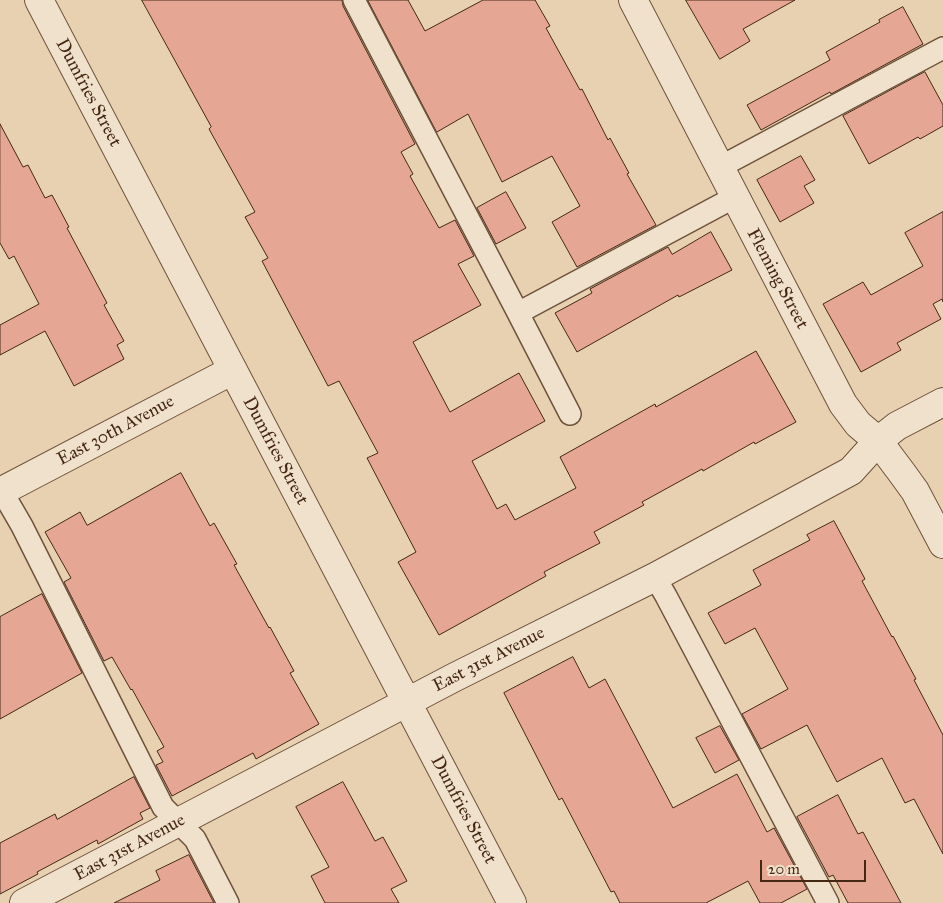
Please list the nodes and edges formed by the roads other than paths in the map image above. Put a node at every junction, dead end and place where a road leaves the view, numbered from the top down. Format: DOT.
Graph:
graph roads {
  1 [pos="39,0"];
  2 [pos="354,0"];
  3 [pos="633,0"];
  4 [pos="943,48"];
  5 [pos="720,167"];
  6 [pos="735,197"];
  7 [pos="518,314"];
  8 [pos="233,370"];
  9 [pos="943,402"];
  10 [pos="570,414"];
  11 [pos="878,441"];
  12 [pos="0,490"];
  13 [pos="943,544"];
  14 [pos="655,577"];
  15 [pos="407,702"];
  16 [pos="178,822"];
  17 [pos="24,903"];
  18 [pos="228,903"];
  19 [pos="512,903"];
  20 [pos="828,903"];
  1 -- 8 [label="street, Dumfries Street"];
  2 -- 7 [label="lane"];
  3 -- 5 [label="street, Fleming Street"];
  4 -- 5 [label="lane"];
  5 -- 6 [label="street, Fleming Street"];
  6 -- 7 [label="lane"];
  6 -- 11 [label="street, Fleming Street"];
  7 -- 10 [label="lane"];
  8 -- 12 [label="street, East 30th Avenue"];
  8 -- 15 [label="street, Dumfries Street"];
  9 -- 11 [label="street, East 31st Avenue"];
  11 -- 13 [label="street, Fleming Street"];
  11 -- 14 [label="street, East 31st Avenue"];
  12 -- 16 [label="lane"];
  14 -- 15 [label="street, East 31st Avenue"];
  14 -- 20 [label="lane"];
  15 -- 16 [label="street, East 31st Avenue"];
  15 -- 19 [label="street, Dumfries Street"];
  16 -- 17 [label="street, East 31st Avenue"];
  16 -- 18 [label="lane"];
}
